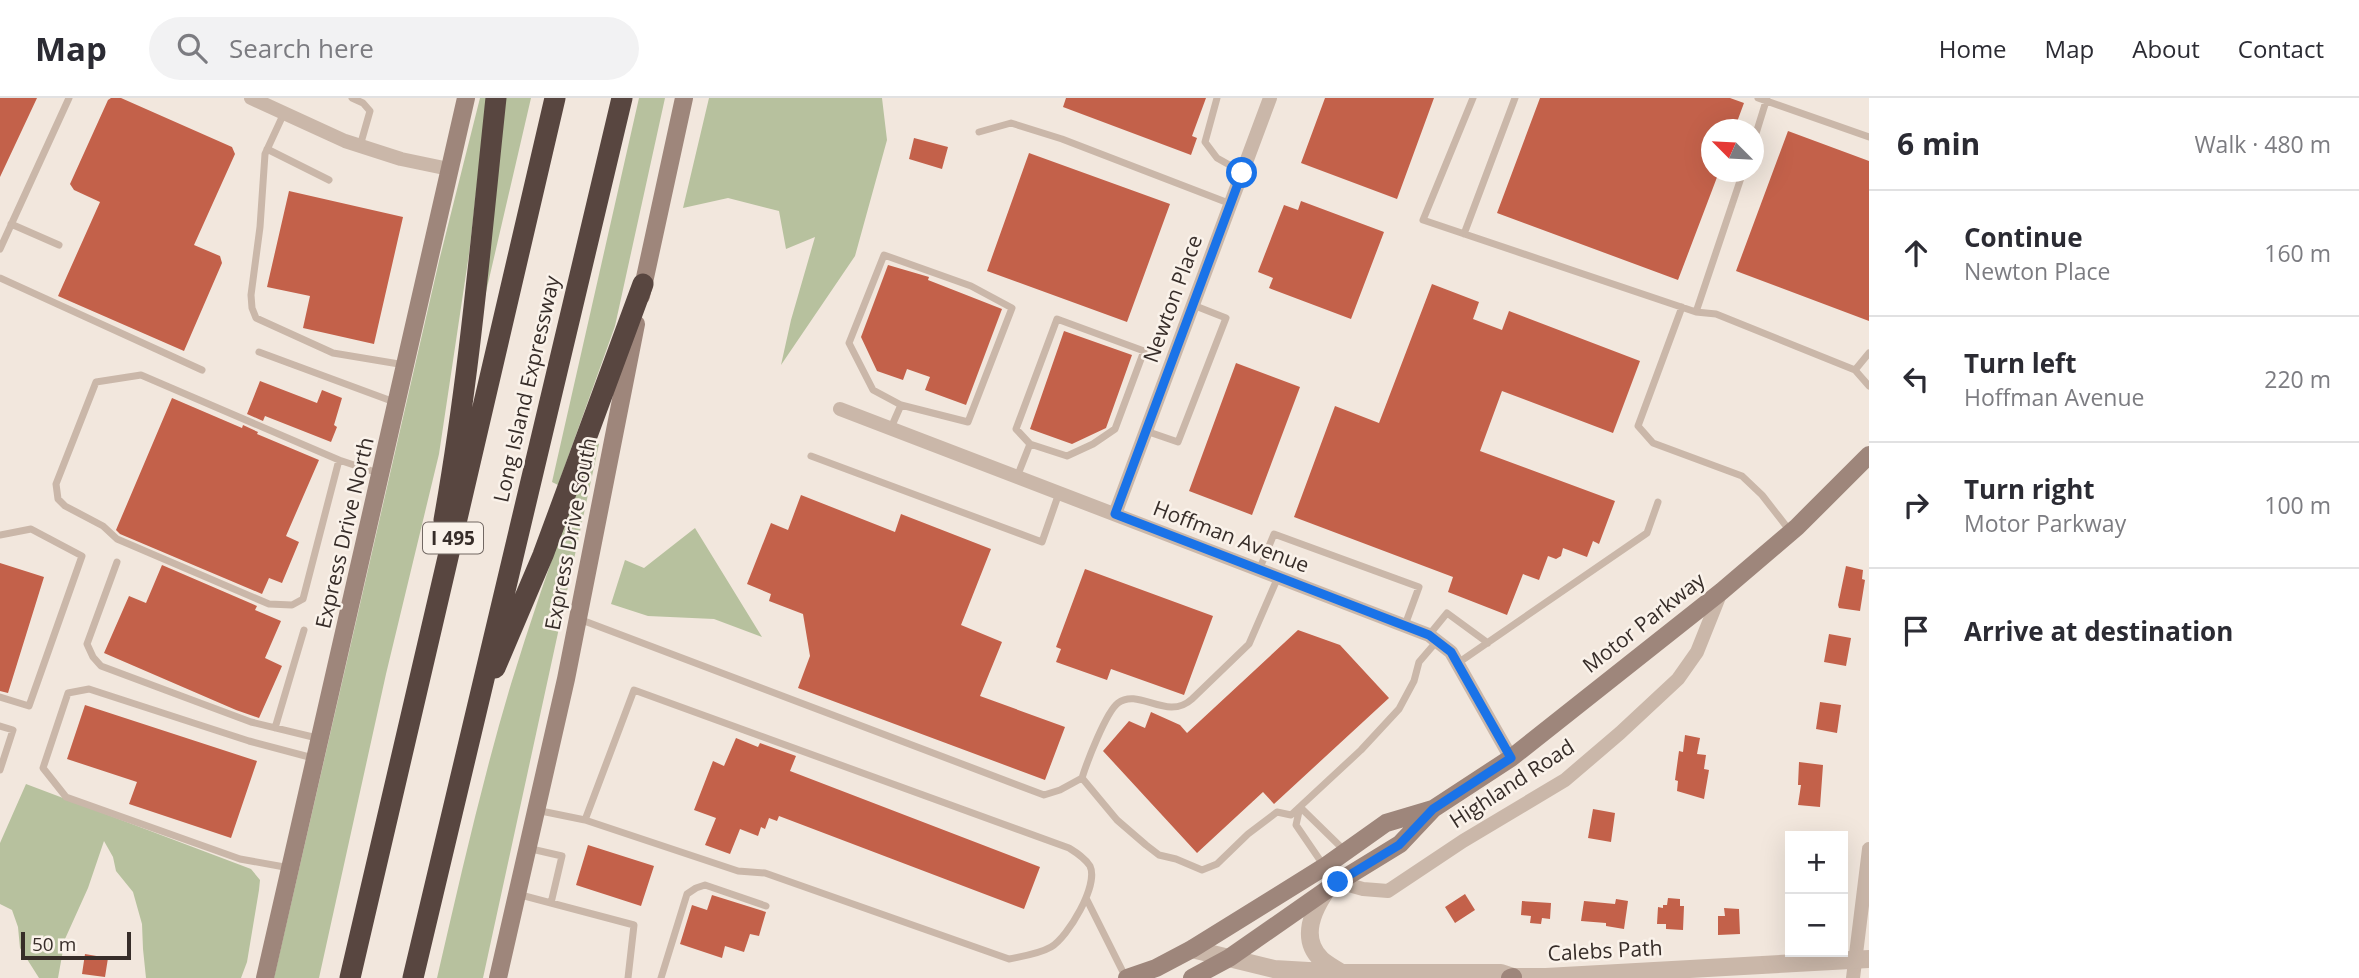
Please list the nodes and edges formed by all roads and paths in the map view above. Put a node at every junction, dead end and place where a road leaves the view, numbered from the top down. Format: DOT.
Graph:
graph roads {
  1 [pos="69,98"];
  2 [pos="251,98"];
  3 [pos="352,98"];
  4 [pos="466,98"];
  5 [pos="496,98"];
  6 [pos="555,98"];
  7 [pos="622,98"];
  8 [pos="684,98"];
  9 [pos="1217,98"];
  10 [pos="1270,98"];
  11 [pos="1472,98"];
  12 [pos="1515,98"];
  13 [pos="1758,98"];
  14 [pos="1767,100"];
  15 [pos="284,113"];
  16 [pos="1761,119"];
  17 [pos="979,132"];
  18 [pos="1869,138"];
  19 [pos="359,146"];
  20 [pos="267,149"];
  21 [pos="449,169"];
  22 [pos="1242,173"];
  23 [pos="329,180"];
  24 [pos="1740,182"];
  25 [pos="1231,204"];
  26 [pos="11,224"];
  27 [pos="1464,234"];
  28 [pos="59,245"];
  29 [pos="0,249"];
  30 [pos="0,278"];
  31 [pos="643,284"];
  32 [pos="1193,305"];
  33 [pos="1682,307"];
  34 [pos="1696,312"];
  35 [pos="259,352"];
  36 [pos="1869,353"];
  37 [pos="406,365"];
  38 [pos="202,370"];
  39 [pos="1856,370"];
  40 [pos="1869,386"];
  41 [pos="398,403"];
  42 [pos="901,405"];
  43 [pos="839,409"];
  44 [pos="890,430"];
  45 [pos="1146,431"];
  46 [pos="1030,444"];
  47 [pos="1869,455"];
  48 [pos="811,456"];
  49 [pos="339,460"];
  50 [pos="382,474"];
  51 [pos="1017,477"];
  52 [pos="1059,494"];
  53 [pos="1658,502"];
  54 [pos="1115,514"];
  55 [pos="1791,532"];
  56 [pos="0,536"];
  57 [pos="117,562"];
  58 [pos="1259,570"];
  59 [pos="1278,577"];
  60 [pos="1721,591"];
  61 [pos="578,618"];
  62 [pos="1405,626"];
  63 [pos="304,630"];
  64 [pos="1433,638"];
  65 [pos="1488,643"];
  66 [pos="1457,664"];
  67 [pos="0,696"];
  68 [pos="477,704"];
  69 [pos="0,726"];
  70 [pos="275,728"];
  71 [pos="321,738"];
  72 [pos="316,758"];
  73 [pos="1511,758"];
  74 [pos="0,770"];
  75 [pos="397,777"];
  76 [pos="1082,778"];
  77 [pos="1300,807"];
  78 [pos="1433,809"];
  79 [pos="536,810"];
  80 [pos="585,820"];
  81 [pos="527,848"];
  82 [pos="1869,849"];
  83 [pos="1345,852"];
  84 [pos="1324,867"];
  85 [pos="291,868"];
  86 [pos="1333,885"];
  87 [pos="516,894"];
  88 [pos="1086,898"];
  89 [pos="551,903"];
  90 [pos="766,906"];
  91 [pos="1192,949"];
  92 [pos="1229,958"];
  93 [pos="1862,959"];
  94 [pos="1343,974"];
  95 [pos="1511,977"];
  96 [pos="265,978"];
  97 [pos="350,978"];
  98 [pos="413,978"];
  99 [pos="498,978"];
  100 [pos="628,978"];
  101 [pos="662,978"];
  102 [pos="1127,978"];
  103 [pos="1192,978"];
  104 [pos="1546,978"];
  105 [pos="1853,978"];
  1 -- 26 [label="lane"];
  2 -- 15 [label="street"];
  3 -- 19 [label="lane"];
  4 -- 21 [label="main road, Express Drive North"];
  5 -- 75 [label="highway"];
  6 -- 75 [label="highway, Long Island Expressway / I 495"];
  7 -- 68 [label="highway, Long Island Expressway / I 495"];
  8 -- 31 [label="main road, Express Drive South"];
  9 -- 22 [label="lane"];
  10 -- 22 [label="street, Newton Place"];
  11 -- 27 [label="lane"];
  12 -- 27 [label="lane"];
  13 -- 14 [label="lane"];
  14 -- 16 [label="lane"];
  14 -- 18 [label="lane"];
  15 -- 19 [label="street"];
  15 -- 20 [label="lane"];
  17 -- 25 [label="lane"];
  19 -- 21 [label="street"];
  20 -- 23 [label="lane"];
  20 -- 37 [label="lane"];
  21 -- 37 [label="main road, Express Drive North"];
  22 -- 25 [label="street, Newton Place"];
  24 -- 34 [label="lane"];
  25 -- 32 [label="street, Newton Place"];
  26 -- 28 [label="lane"];
  26 -- 29 [label="lane"];
  27 -- 33 [label="lane"];
  30 -- 38 [label="lane"];
  31 -- 61 [label="main road, Express Drive South"];
  31 -- 68 [label="highway"];
  32 -- 45 [label="street, Newton Place"];
  32 -- 45 [label="lane"];
  33 -- 34 [label="lane"];
  33 -- 55 [label="lane"];
  34 -- 39 [label="lane"];
  35 -- 41 [label="lane"];
  36 -- 39 [label="lane"];
  37 -- 41 [label="main road, Express Drive North"];
  39 -- 40 [label="lane"];
  41 -- 50 [label="main road, Express Drive North"];
  42 -- 42 [label="lane"];
  42 -- 44 [label="lane"];
  43 -- 44 [label="street, Hoffman Avenue"];
  44 -- 51 [label="street, Hoffman Avenue"];
  45 -- 54 [label="street, Newton Place"];
  46 -- 46 [label="lane"];
  46 -- 51 [label="lane"];
  47 -- 55 [label="main road, Motor Parkway"];
  48 -- 52 [label="lane"];
  49 -- 49 [label="lane"];
  49 -- 50 [label="lane"];
  50 -- 71 [label="main road, Express Drive North"];
  51 -- 52 [label="street, Hoffman Avenue"];
  52 -- 54 [label="street, Hoffman Avenue"];
  53 -- 65 [label="lane"];
  54 -- 58 [label="street, Hoffman Avenue"];
  55 -- 60 [label="main road, Motor Parkway"];
  56 -- 67 [label="lane"];
  57 -- 70 [label="lane"];
  58 -- 59 [label="street, Hoffman Avenue"];
  58 -- 62 [label="lane"];
  59 -- 62 [label="street, Hoffman Avenue"];
  59 -- 76 [label="lane"];
  60 -- 73 [label="main road, Motor Parkway"];
  60 -- 86 [label="street, Highland Road"];
  61 -- 76 [label="lane"];
  61 -- 79 [label="main road, Express Drive South"];
  62 -- 64 [label="street, Hoffman Avenue"];
  63 -- 70 [label="lane"];
  64 -- 65 [label="lane"];
  64 -- 66 [label="street, Hoffman Avenue"];
  64 -- 77 [label="lane"];
  65 -- 66 [label="lane"];
  66 -- 73 [label="street, Hoffman Avenue"];
  68 -- 98 [label="highway, Long Island Expressway / I 495"];
  69 -- 74 [label="lane"];
  70 -- 71 [label="lane"];
  71 -- 72 [label="main road, Express Drive North"];
  72 -- 85 [label="main road, Express Drive North"];
  72 -- 85 [label="lane"];
  73 -- 78 [label="main road, Motor Parkway"];
  75 -- 97 [label="highway, Long Island Expressway / I 495"];
  76 -- 77 [label="lane"];
  77 -- 83 [label="lane"];
  77 -- 84 [label="lane"];
  78 -- 83 [label="main road, Motor Parkway"];
  78 -- 86 [label="main road, Motor Parkway"];
  79 -- 80 [label="lane"];
  79 -- 81 [label="main road, Express Drive South"];
  80 -- 88 [label="lane"];
  80 -- 88 [label="lane"];
  81 -- 87 [label="main road, Express Drive South"];
  81 -- 89 [label="lane"];
  82 -- 93 [label="street"];
  83 -- 84 [label="main road, Motor Parkway"];
  84 -- 91 [label="main road, Motor Parkway"];
  85 -- 96 [label="main road, Express Drive North"];
  86 -- 92 [label="main road, Motor Parkway"];
  86 -- 94 [label="street"];
  87 -- 89 [label="lane"];
  87 -- 99 [label="main road, Express Drive South"];
  88 -- 102 [label="lane"];
  89 -- 100 [label="lane"];
  90 -- 101 [label="lane"];
  91 -- 92 [label="street, Calebs Path"];
  91 -- 102 [label="main road, Motor Parkway"];
  92 -- 94 [label="street, Calebs Path"];
  92 -- 103 [label="main road, Motor Parkway"];
  93 -- 104 [label="street, Calebs Path"];
  93 -- 105 [label="street"];
  94 -- 95 [label="street, Calebs Path"];
  95 -- 104 [label="street, Calebs Path"];
}
